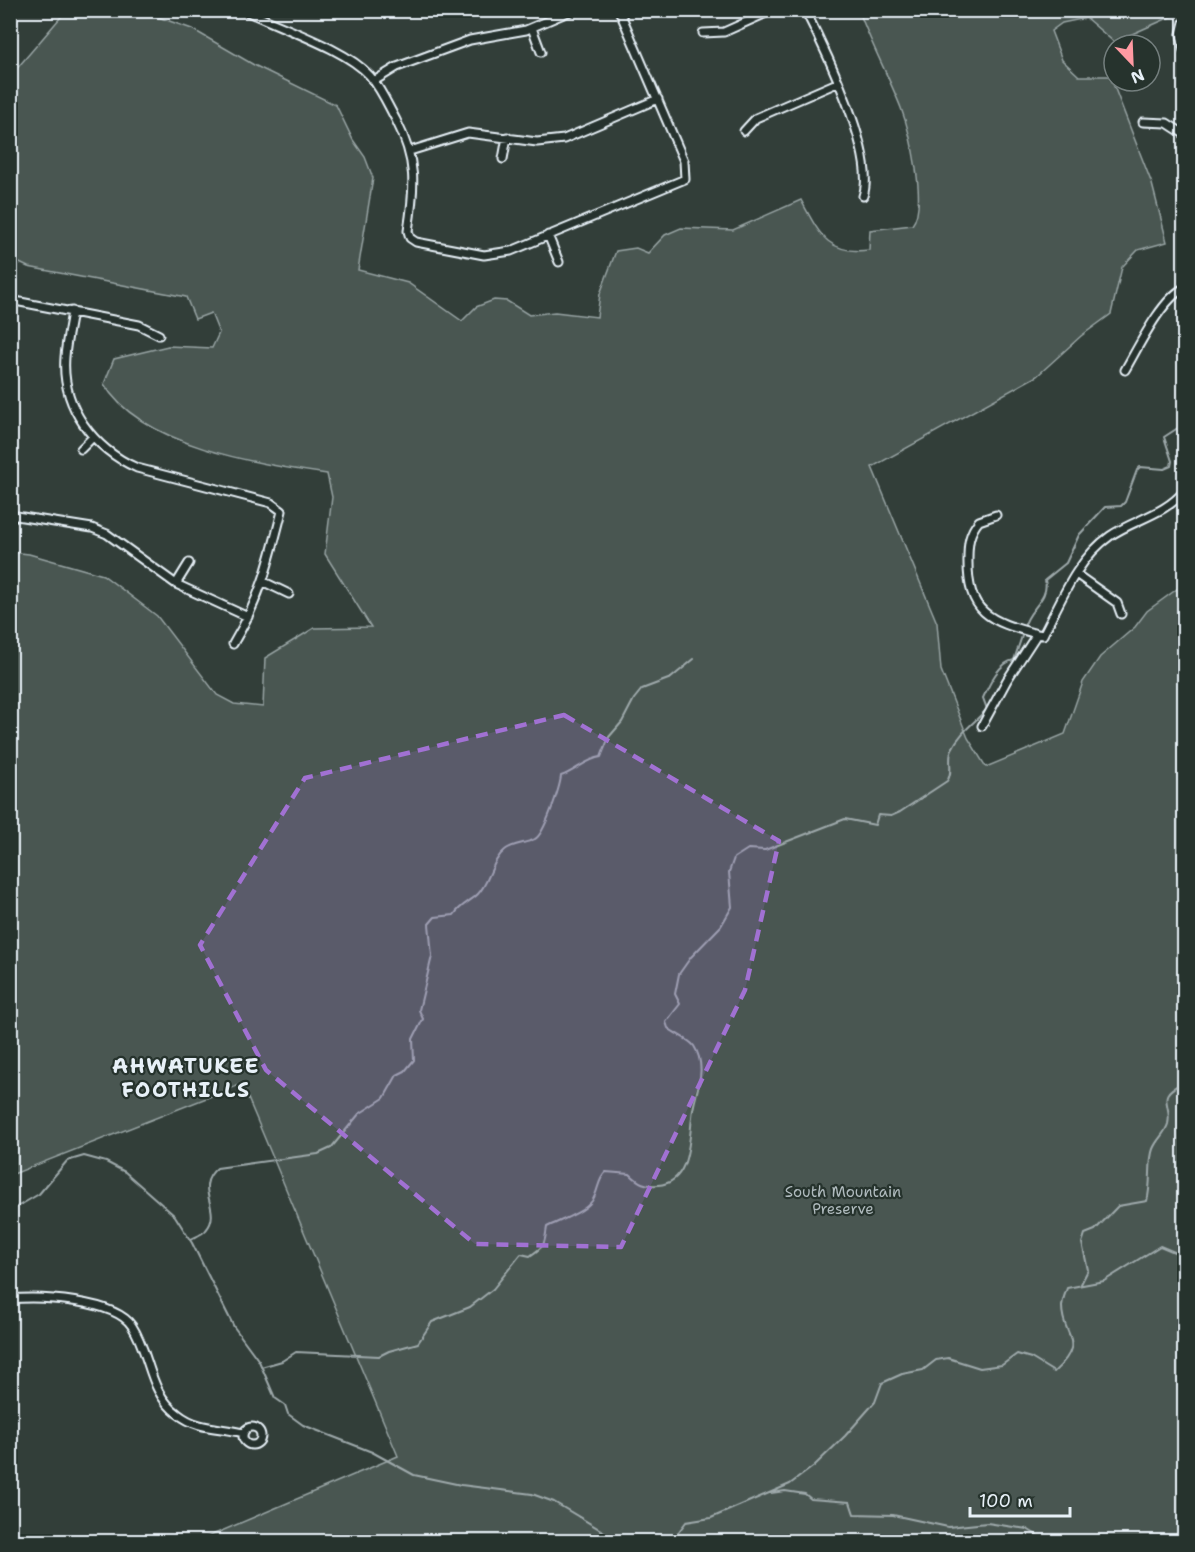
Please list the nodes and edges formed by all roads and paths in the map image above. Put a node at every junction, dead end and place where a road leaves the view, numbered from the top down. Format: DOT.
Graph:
graph roads {
  1 [pos="244,10"];
  2 [pos="573,10"];
  3 [pos="619,10"];
  4 [pos="773,10"];
  5 [pos="805,10"];
  6 [pos="1185,22"];
  7 [pos="532,28"];
  8 [pos="703,33"];
  9 [pos="1185,50"];
  10 [pos="540,52"];
  11 [pos="374,81"];
  12 [pos="837,83"];
  13 [pos="658,99"];
  14 [pos="1143,122"];
  15 [pos="744,131"];
  16 [pos="1185,134"];
  17 [pos="507,137"];
  18 [pos="410,151"];
  19 [pos="503,159"];
  20 [pos="863,196"];
  21 [pos="548,236"];
  22 [pos="559,262"];
  23 [pos="1185,288"];
  24 [pos="10,300"];
  25 [pos="72,311"];
  26 [pos="159,335"];
  27 [pos="1125,370"];
  28 [pos="93,437"];
  29 [pos="81,449"];
  30 [pos="1185,491"];
  31 [pos="10,515"];
  32 [pos="996,515"];
  33 [pos="189,563"];
  34 [pos="1076,574"];
  35 [pos="264,582"];
  36 [pos="176,584"];
  37 [pos="289,594"];
  38 [pos="1121,614"];
  39 [pos="248,617"];
  40 [pos="1037,634"];
  41 [pos="233,644"];
  42 [pos="982,726"];
  43 [pos="10,1299"];
  44 [pos="243,1433"];
  1 -- 11 [label="street"];
  2 -- 7 [label="street"];
  3 -- 13 [label="street"];
  4 -- 8 [label="street"];
  5 -- 12 [label="street"];
  6 -- 9 [label="street"];
  7 -- 10 [label="street"];
  7 -- 11 [label="street"];
  11 -- 18 [label="street"];
  12 -- 15 [label="street"];
  12 -- 20 [label="street"];
  13 -- 17 [label="street"];
  13 -- 21 [label="street"];
  14 -- 16 [label="street"];
  17 -- 18 [label="street"];
  17 -- 19 [label="street"];
  18 -- 21 [label="street"];
  21 -- 22 [label="street"];
  23 -- 27 [label="street"];
  24 -- 25 [label="street"];
  25 -- 26 [label="street"];
  25 -- 28 [label="street"];
  28 -- 29 [label="street"];
  28 -- 35 [label="street"];
  30 -- 34 [label="street"];
  31 -- 36 [label="street"];
  32 -- 40 [label="street"];
  33 -- 36 [label="street"];
  34 -- 38 [label="street"];
  34 -- 40 [label="street"];
  35 -- 37 [label="street"];
  35 -- 39 [label="street"];
  36 -- 39 [label="street"];
  39 -- 41 [label="street"];
  40 -- 42 [label="street"];
  43 -- 44 [label="street"];
}
